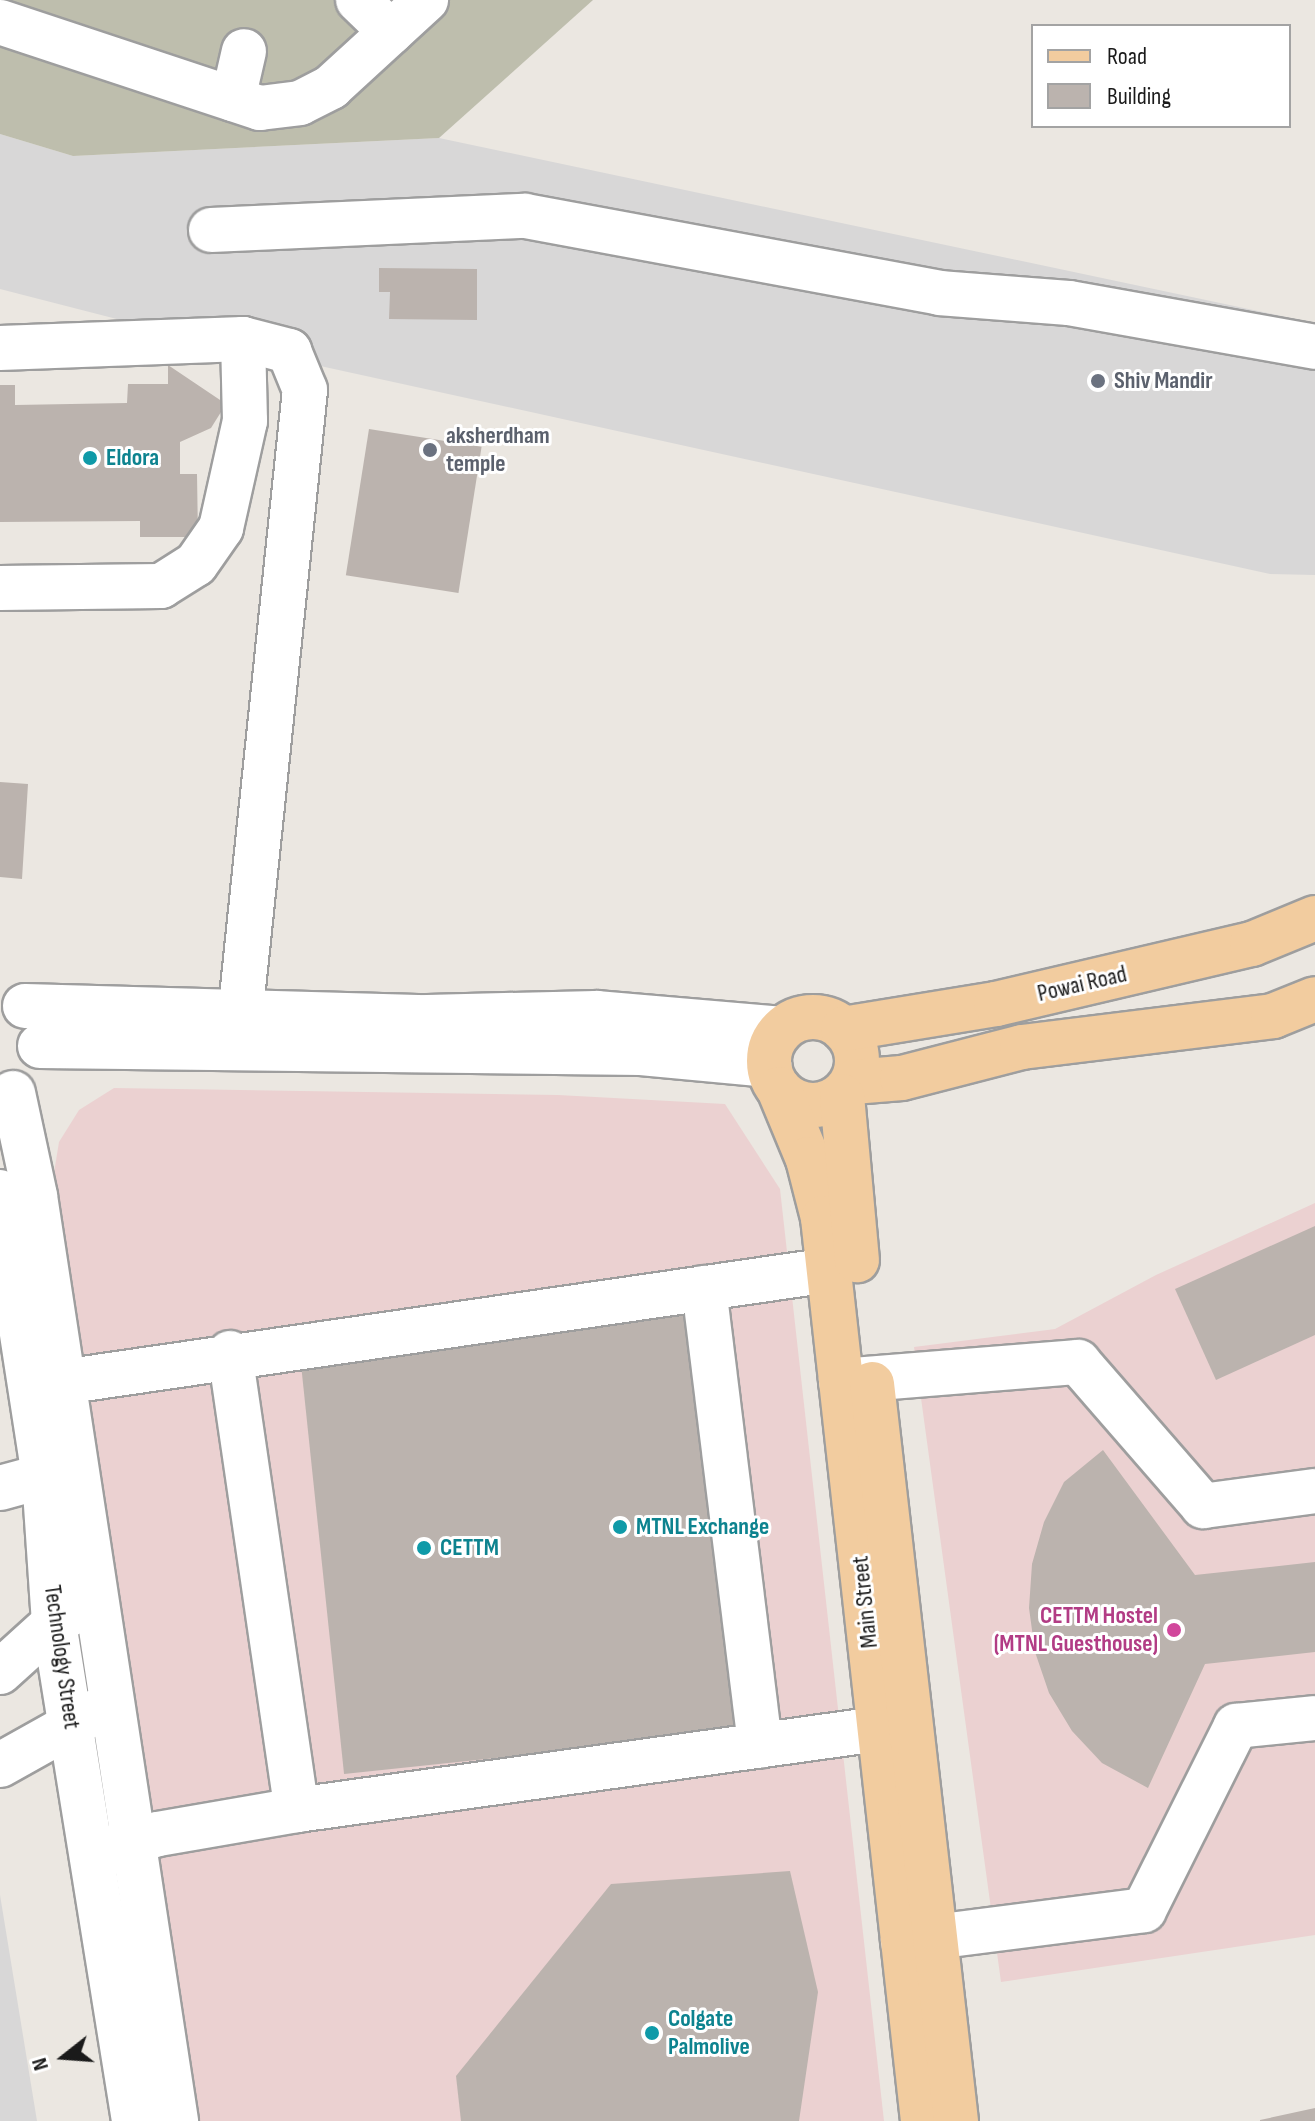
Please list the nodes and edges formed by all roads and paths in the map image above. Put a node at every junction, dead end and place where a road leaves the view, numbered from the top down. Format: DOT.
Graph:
graph roads {
  1 [pos="358,0"];
  2 [pos="426,0"];
  3 [pos="0,22"];
  4 [pos="391,32"];
  5 [pos="244,51"];
  6 [pos="233,99"];
  7 [pos="211,230"];
  8 [pos="243,339"];
  9 [pos="1315,347"];
  10 [pos="0,348"];
  11 [pos="0,588"];
  12 [pos="1315,918"];
  13 [pos="13,998"];
  14 [pos="1315,999"];
  15 [pos="241,1029"];
  16 [pos="843,1029"];
  17 [pos="40,1046"];
  18 [pos="777,1061"];
  19 [pos="847,1089"];
  20 [pos="6,1096"];
  21 [pos="0,1192"];
  22 [pos="829,1270"];
  23 [pos="704,1288"];
  24 [pos="230,1353"];
  25 [pos="856,1379"];
  26 [pos="40,1407"];
  27 [pos="44,1476"];
  28 [pos="0,1488"];
  29 [pos="1315,1491"];
  30 [pos="98,1598"];
  31 [pos="54,1623"];
  32 [pos="0,1672"];
  33 [pos="115,1703"];
  34 [pos="1315,1718"];
  35 [pos="70,1724"];
  36 [pos="878,1729"];
  37 [pos="760,1746"];
  38 [pos="0,1765"];
  39 [pos="297,1810"];
  40 [pos="136,1842"];
  41 [pos="91,1854"];
  42 [pos="919,1940"];
  43 [pos="134,2121"];
  44 [pos="176,2121"];
  45 [pos="923,2121"];
  46 [pos="956,2121"];
  1 -- 4 [label="street"];
  2 -- 4 [label="street"];
  3 -- 6 [label="street"];
  4 -- 6 [label="street"];
  5 -- 6 [label="street"];
  7 -- 9 [label="street"];
  8 -- 10 [label="street"];
  8 -- 11 [label="street"];
  8 -- 15 [label="street"];
  12 -- 16 [label="main road, Powai Road"];
  13 -- 15 [label="street"];
  13 -- 17 [label="street"];
  14 -- 19 [label="main road"];
  15 -- 17 [label="street"];
  15 -- 18 [label="street"];
  16 -- 18 [label="main road"];
  16 -- 19 [label="main road"];
  17 -- 20 [label="street"];
  18 -- 19 [label="main road"];
  18 -- 22 [label="main road, Main Street"];
  19 -- 25 [label="main road, Main Street"];
  20 -- 26 [label="street"];
  21 -- 26 [label="street, Technology Street"];
  22 -- 23 [label="street"];
  22 -- 25 [label="main road, Main Street"];
  23 -- 24 [label="street"];
  23 -- 37 [label="street"];
  24 -- 26 [label="street"];
  24 -- 39 [label="street"];
  25 -- 29 [label="street"];
  25 -- 36 [label="main road, Main Street"];
  25 -- 42 [label="main road, Main Street"];
  26 -- 27 [label="street, Technology Street"];
  26 -- 30 [label="street"];
  27 -- 28 [label="street"];
  27 -- 31 [label="street, Technology Street"];
  30 -- 31 [label="street"];
  30 -- 33 [label="street"];
  31 -- 32 [label="street"];
  31 -- 35 [label="street, Technology Street"];
  33 -- 35 [label="street"];
  33 -- 40 [label="street"];
  34 -- 42 [label="street"];
  35 -- 38 [label="street"];
  35 -- 41 [label="street, Technology Street"];
  36 -- 37 [label="street"];
  36 -- 42 [label="main road, Main Street"];
  37 -- 39 [label="street"];
  39 -- 40 [label="street"];
  40 -- 41 [label="street"];
  40 -- 44 [label="street"];
  41 -- 43 [label="street, Technology Street"];
  42 -- 45 [label="main road, Main Street"];
  42 -- 46 [label="main road, Main Street"];
}
